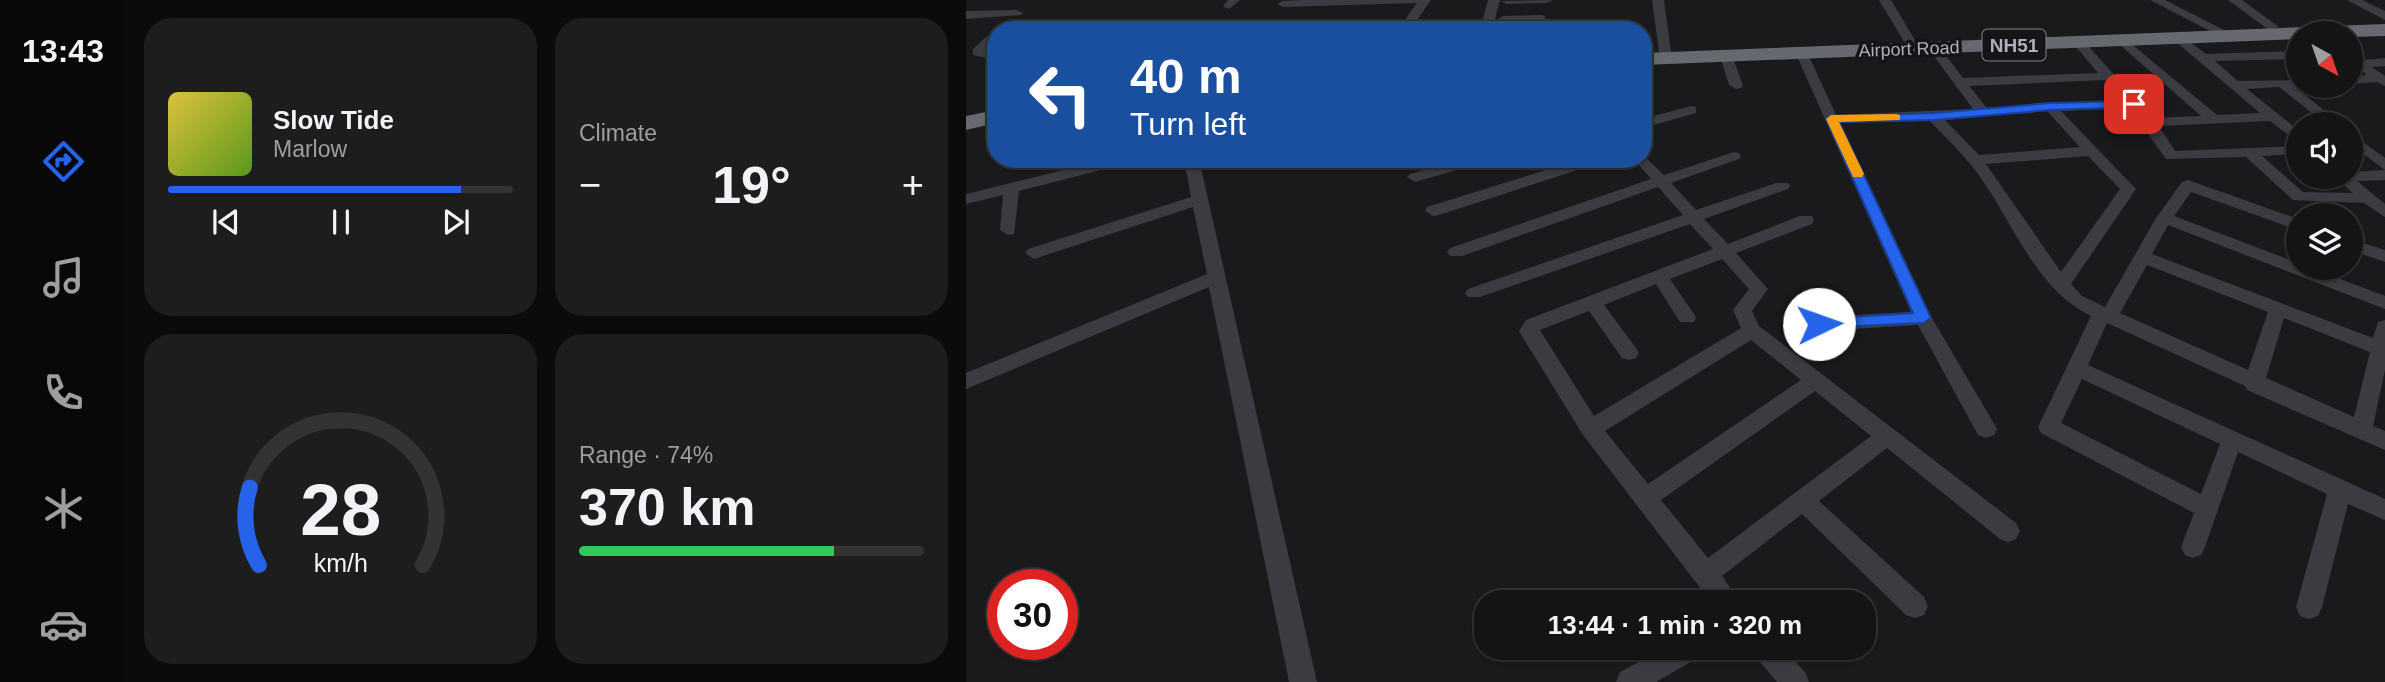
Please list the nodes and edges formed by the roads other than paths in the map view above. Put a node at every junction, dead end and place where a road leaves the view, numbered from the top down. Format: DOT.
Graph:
graph roads {
  1 [pos="1417,0"];
  2 [pos="1425,0"];
  3 [pos="1494,0"];
  4 [pos="1507,0"];
  5 [pos="1547,0"];
  6 [pos="1658,0"];
  7 [pos="1885,0"];
  8 [pos="2156,0"];
  9 [pos="2234,0"];
  10 [pos="2353,0"];
  11 [pos="1283,4"];
  12 [pos="966,15"];
  13 [pos="2385,16"];
  14 [pos="1008,21"];
  15 [pos="1410,21"];
  16 [pos="1488,21"];
  17 [pos="1503,21"];
  18 [pos="1541,21"];
  19 [pos="2385,23"];
  20 [pos="2273,27"];
  21 [pos="2218,30"];
  22 [pos="2385,30"];
  23 [pos="2363,31"];
  24 [pos="2286,34"];
  25 [pos="2179,38"];
  26 [pos="2123,41"];
  27 [pos="987,42"];
  28 [pos="1910,42"];
  29 [pos="2078,42"];
  30 [pos="1934,48"];
  31 [pos="1652,52"];
  32 [pos="1665,52"];
  33 [pos="987,54"];
  34 [pos="1802,54"];
  35 [pos="2286,55"];
  36 [pos="1726,56"];
  37 [pos="2204,58"];
  38 [pos="1652,59"];
  39 [pos="2363,61"];
  40 [pos="2385,62"];
  41 [pos="2363,67"];
  42 [pos="2109,76"];
  43 [pos="2363,80"];
  44 [pos="2382,80"];
  45 [pos="1960,82"];
  46 [pos="2282,83"];
  47 [pos="2286,83"];
  48 [pos="1736,85"];
  49 [pos="2236,85"];
  50 [pos="2134,104"];
  51 [pos="2050,107"];
  52 [pos="1691,110"];
  53 [pos="987,112"];
  54 [pos="2319,112"];
  55 [pos="1983,113"];
  56 [pos="966,117"];
  57 [pos="1934,117"];
  58 [pos="2273,117"];
  59 [pos="987,118"];
  60 [pos="1831,119"];
  61 [pos="2213,119"];
  62 [pos="1652,121"];
  63 [pos="2149,121"];
  64 [pos="966,123"];
  65 [pos="2286,128"];
  66 [pos="2363,147"];
  67 [pos="2286,150"];
  68 [pos="2092,151"];
  69 [pos="2249,152"];
  70 [pos="1734,156"];
  71 [pos="1975,160"];
  72 [pos="2385,165"];
  73 [pos="1091,168"];
  74 [pos="1193,168"];
  75 [pos="1447,168"];
  76 [pos="1569,168"];
  77 [pos="1649,168"];
  78 [pos="2385,175"];
  79 [pos="2363,176"];
  80 [pos="1415,177"];
  81 [pos="1661,181"];
  82 [pos="1782,186"];
  83 [pos="1012,188"];
  84 [pos="2358,189"];
  85 [pos="2368,198"];
  86 [pos="966,199"];
  87 [pos="1200,199"];
  88 [pos="1433,211"];
  89 [pos="2384,211"];
  90 [pos="1692,216"];
  91 [pos="2164,218"];
  92 [pos="1806,219"];
  93 [pos="2286,221"];
  94 [pos="1008,230"];
  95 [pos="2363,248"];
  96 [pos="1456,251"];
  97 [pos="1034,253"];
  98 [pos="1726,253"];
  99 [pos="2385,256"];
  100 [pos="2143,257"];
  101 [pos="1216,277"];
  102 [pos="1660,277"];
  103 [pos="2062,284"];
  104 [pos="1474,293"];
  105 [pos="1592,302"];
  106 [pos="2385,303"];
  107 [pos="2278,309"];
  108 [pos="2106,315"];
  109 [pos="1687,317"];
  110 [pos="1923,318"];
  111 [pos="1819,324"];
  112 [pos="2385,327"];
  113 [pos="1752,330"];
  114 [pos="2380,348"];
  115 [pos="1629,354"];
  116 [pos="2077,368"];
  117 [pos="1816,380"];
  118 [pos="966,381"];
  119 [pos="2254,384"];
  120 [pos="1591,429"];
  121 [pos="1986,429"];
  122 [pos="2361,430"];
  123 [pos="1887,436"];
  124 [pos="2232,440"];
  125 [pos="2385,441"];
  126 [pos="2340,489"];
  127 [pos="1645,498"];
  128 [pos="1803,500"];
  129 [pos="2207,508"];
  130 [pos="2385,510"];
  131 [pos="2008,531"];
  132 [pos="2193,547"];
  133 [pos="1706,575"];
  134 [pos="1718,590"];
  135 [pos="1915,606"];
  136 [pos="2309,607"];
  137 [pos="1669,660"];
  138 [pos="1776,660"];
  139 [pos="1303,682"];
  140 [pos="1631,682"];
  141 [pos="1795,682"];
  1 -- 11 [label="street"];
  2 -- 15 [label="street"];
  3 -- 16 [label="street"];
  4 -- 5 [label="street"];
  4 -- 17 [label="street"];
  5 -- 18 [label="street"];
  6 -- 32 [label="street"];
  7 -- 28 [label="street"];
  8 -- 21 [label="street"];
  9 -- 20 [label="street"];
  10 -- 13 [label="street"];
  12 -- 14 [label="street"];
  19 -- 20 [label="highway, Airport Road / NH51"];
  20 -- 21 [label="highway, Airport Road / NH51"];
  21 -- 28 [label="highway, Airport Road / NH51"];
  22 -- 23 [label="highway, Airport Road / NH51"];
  24 -- 25 [label="highway, Airport Road / NH51"];
  25 -- 26 [label="highway, Airport Road / NH51"];
  25 -- 37 [label="street"];
  26 -- 29 [label="highway, Airport Road / NH51"];
  26 -- 61 [label="street"];
  27 -- 33 [label="street"];
  28 -- 32 [label="highway, Airport Road / NH51"];
  29 -- 30 [label="highway, Airport Road / NH51"];
  29 -- 42 [label="street"];
  30 -- 34 [label="highway, Airport Road / NH51"];
  30 -- 45 [label="street"];
  31 -- 32 [label="highway, Airport Road / NH51"];
  34 -- 36 [label="highway, Airport Road / NH51"];
  34 -- 60 [label="street"];
  35 -- 37 [label="street"];
  36 -- 38 [label="highway, Airport Road / NH51"];
  36 -- 48 [label="street"];
  37 -- 49 [label="street"];
  39 -- 40 [label="street"];
  41 -- 44 [label="street"];
  42 -- 45 [label="street"];
  42 -- 50 [label="street"];
  43 -- 44 [label="street"];
  45 -- 55 [label="street"];
  46 -- 47 [label="street"];
  46 -- 49 [label="street"];
  46 -- 54 [label="street"];
  49 -- 58 [label="street"];
  50 -- 51 [label="street"];
  50 -- 63 [label="street"];
  51 -- 55 [label="street"];
  51 -- 68 [label="street"];
  52 -- 62 [label="street"];
  53 -- 56 [label="highway"];
  55 -- 57 [label="street"];
  57 -- 60 [label="street"];
  57 -- 71 [label="street"];
  58 -- 61 [label="street"];
  58 -- 65 [label="street"];
  59 -- 64 [label="highway"];
  60 -- 110 [label="street"];
  61 -- 63 [label="street"];
  63 -- 69 [label="street"];
  66 -- 72 [label="street"];
  67 -- 69 [label="street"];
  68 -- 71 [label="street"];
  68 -- 103 [label="street"];
  69 -- 85 [label="street"];
  70 -- 81 [label="street"];
  71 -- 103 [label="street"];
  73 -- 83 [label="street"];
  74 -- 87 [label="street"];
  75 -- 80 [label="street"];
  76 -- 88 [label="street"];
  77 -- 81 [label="street"];
  78 -- 79 [label="street"];
  81 -- 90 [label="street"];
  81 -- 96 [label="street"];
  82 -- 90 [label="street"];
  83 -- 86 [label="street"];
  83 -- 94 [label="street"];
  84 -- 85 [label="street"];
  85 -- 89 [label="street"];
  87 -- 97 [label="street"];
  87 -- 101 [label="street"];
  90 -- 98 [label="street"];
  90 -- 104 [label="street"];
  91 -- 93 [label="street"];
  91 -- 100 [label="street"];
  91 -- 106 [label="street"];
  92 -- 98 [label="street"];
  95 -- 99 [label="street"];
  98 -- 102 [label="street"];
  98 -- 113 [label="street"];
  100 -- 107 [label="street"];
  100 -- 108 [label="street"];
  101 -- 118 [label="street"];
  101 -- 139 [label="street"];
  102 -- 105 [label="street"];
  102 -- 109 [label="street"];
  103 -- 108 [label="street"];
  105 -- 115 [label="street"];
  105 -- 120 [label="street"];
  107 -- 114 [label="street"];
  107 -- 119 [label="street"];
  108 -- 116 [label="street"];
  108 -- 119 [label="street"];
  110 -- 111 [label="street"];
  110 -- 121 [label="street"];
  112 -- 114 [label="street"];
  113 -- 117 [label="street"];
  113 -- 120 [label="street"];
  114 -- 122 [label="street"];
  116 -- 124 [label="street"];
  116 -- 129 [label="street"];
  117 -- 123 [label="street"];
  117 -- 127 [label="street"];
  119 -- 122 [label="street"];
  120 -- 127 [label="street"];
  122 -- 125 [label="street"];
  123 -- 128 [label="street"];
  123 -- 131 [label="street"];
  124 -- 126 [label="street"];
  124 -- 129 [label="street"];
  126 -- 130 [label="street"];
  126 -- 136 [label="street"];
  127 -- 133 [label="street"];
  128 -- 133 [label="street"];
  128 -- 135 [label="street"];
  129 -- 132 [label="street"];
  133 -- 134 [label="street"];
  137 -- 140 [label="street"];
  138 -- 141 [label="street"];
}
